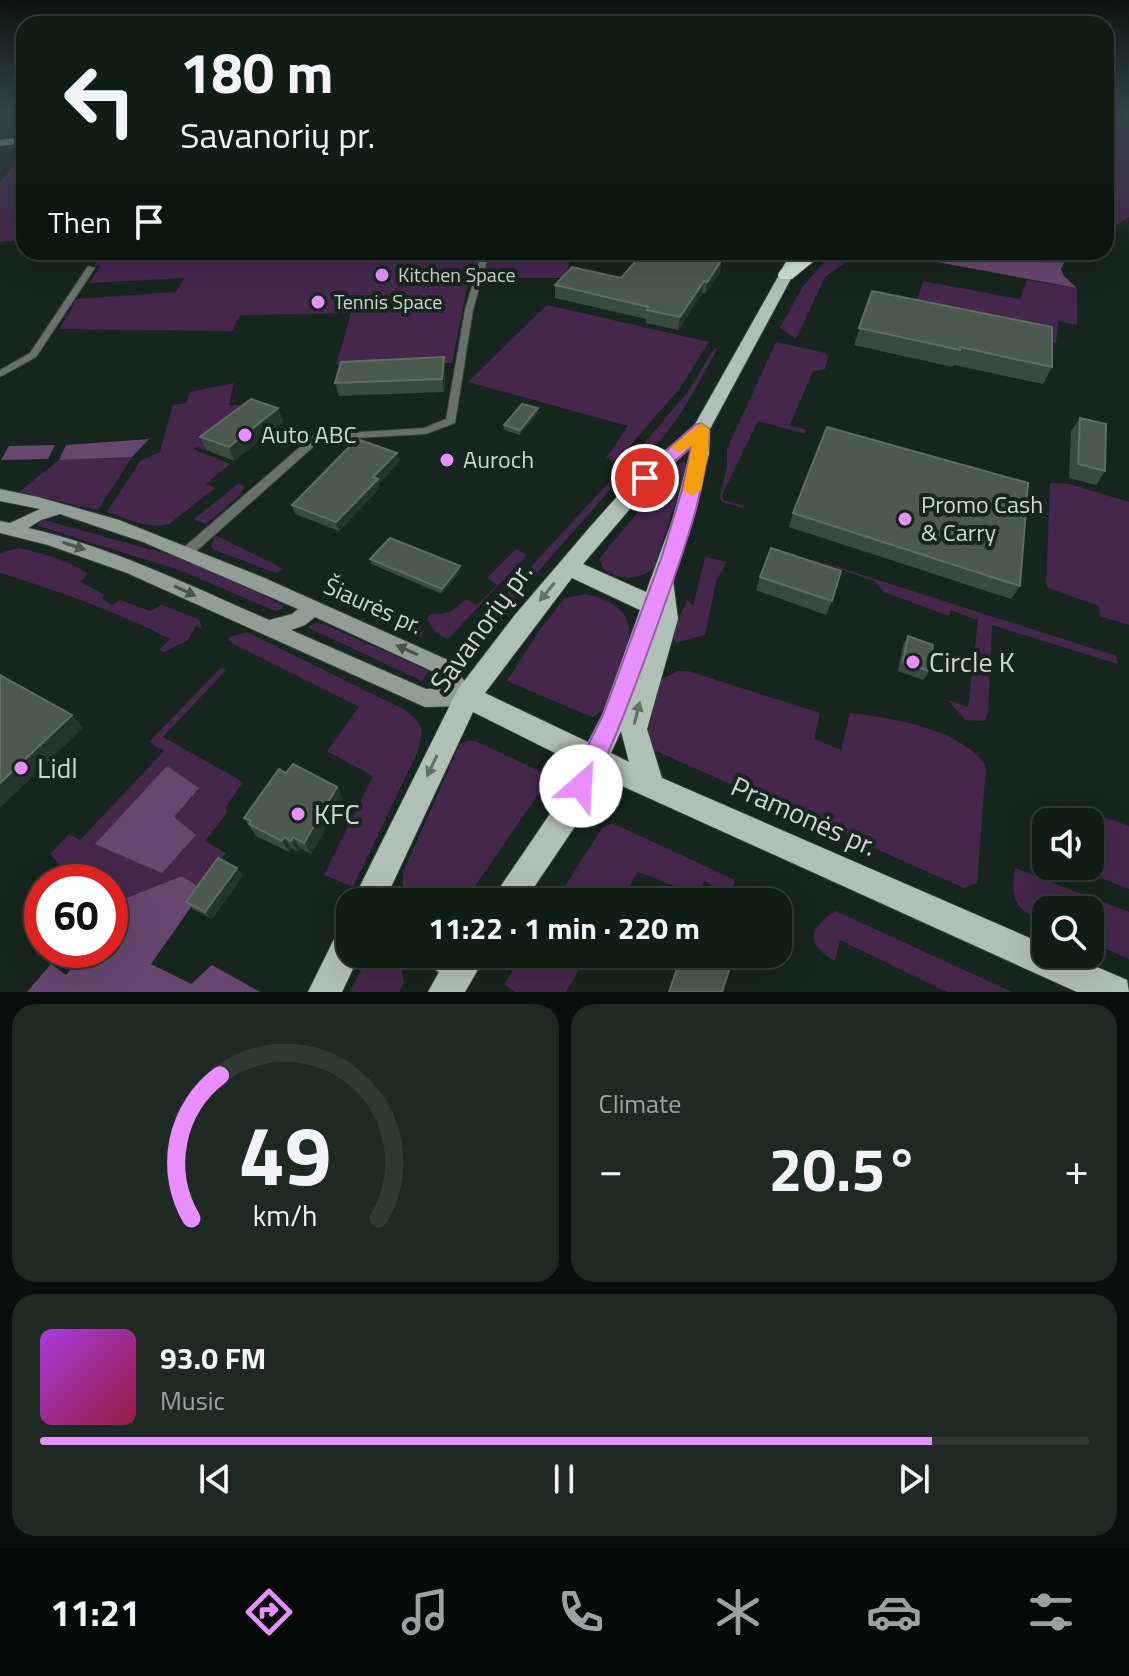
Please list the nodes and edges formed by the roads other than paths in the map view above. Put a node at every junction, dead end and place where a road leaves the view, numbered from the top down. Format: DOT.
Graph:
graph roads {
  1 [pos="483,260"];
  2 [pos="794,260"];
  3 [pos="806,260"];
  4 [pos="91,268"];
  5 [pos="786,275"];
  6 [pos="0,374"];
  7 [pos="701,429"];
  8 [pos="0,495"];
  9 [pos="60,508"];
  10 [pos="6,528"];
  11 [pos="188,551"];
  12 [pos="568,567"];
  13 [pos="663,581"];
  14 [pos="654,606"];
  15 [pos="313,608"];
  16 [pos="266,629"];
  17 [pos="467,697"];
  18 [pos="595,759"];
  19 [pos="652,787"];
  20 [pos="375,888"];
  21 [pos="516,888"];
  22 [pos="337,968"];
  23 [pos="325,992"];
  24 [pos="1115,992"];
  1 -- 11 [label="street"];
  2 -- 5 [label="highway, Savanorių pr."];
  3 -- 5 [label="highway"];
  4 -- 6 [label="street"];
  5 -- 7 [label="main road, Savanorių pr."];
  7 -- 12 [label="main road, Savanorių pr."];
  7 -- 13 [label="main road, Savanorių pr."];
  8 -- 9 [label="main road, Šiaurės pr."];
  9 -- 10 [label="main road"];
  9 -- 11 [label="main road, Šiaurės pr."];
  10 -- 16 [label="main road, one-way"];
  11 -- 15 [label="main road, Šiaurės pr."];
  12 -- 14 [label="main road"];
  12 -- 17 [label="main road, Savanorių pr., one-way"];
  13 -- 14 [label="main road, Savanorių pr."];
  19 -- 13 [label="main road, one-way"];
  14 -- 18 [label="main road, Savanorių pr."];
  15 -- 16 [label="main road"];
  17 -- 15 [label="main road, Šiaurės pr., one-way"];
  16 -- 17 [label="main road"];
  17 -- 18 [label="main road, Pramonės pr."];
  17 -- 20 [label="main road, Savanorių pr., one-way"];
  18 -- 19 [label="main road, Pramonės pr."];
  18 -- 21 [label="main road, Savanorių pr."];
  19 -- 24 [label="main road, Pramonės pr."];
  22 -- 23 [label="main road"];
}
